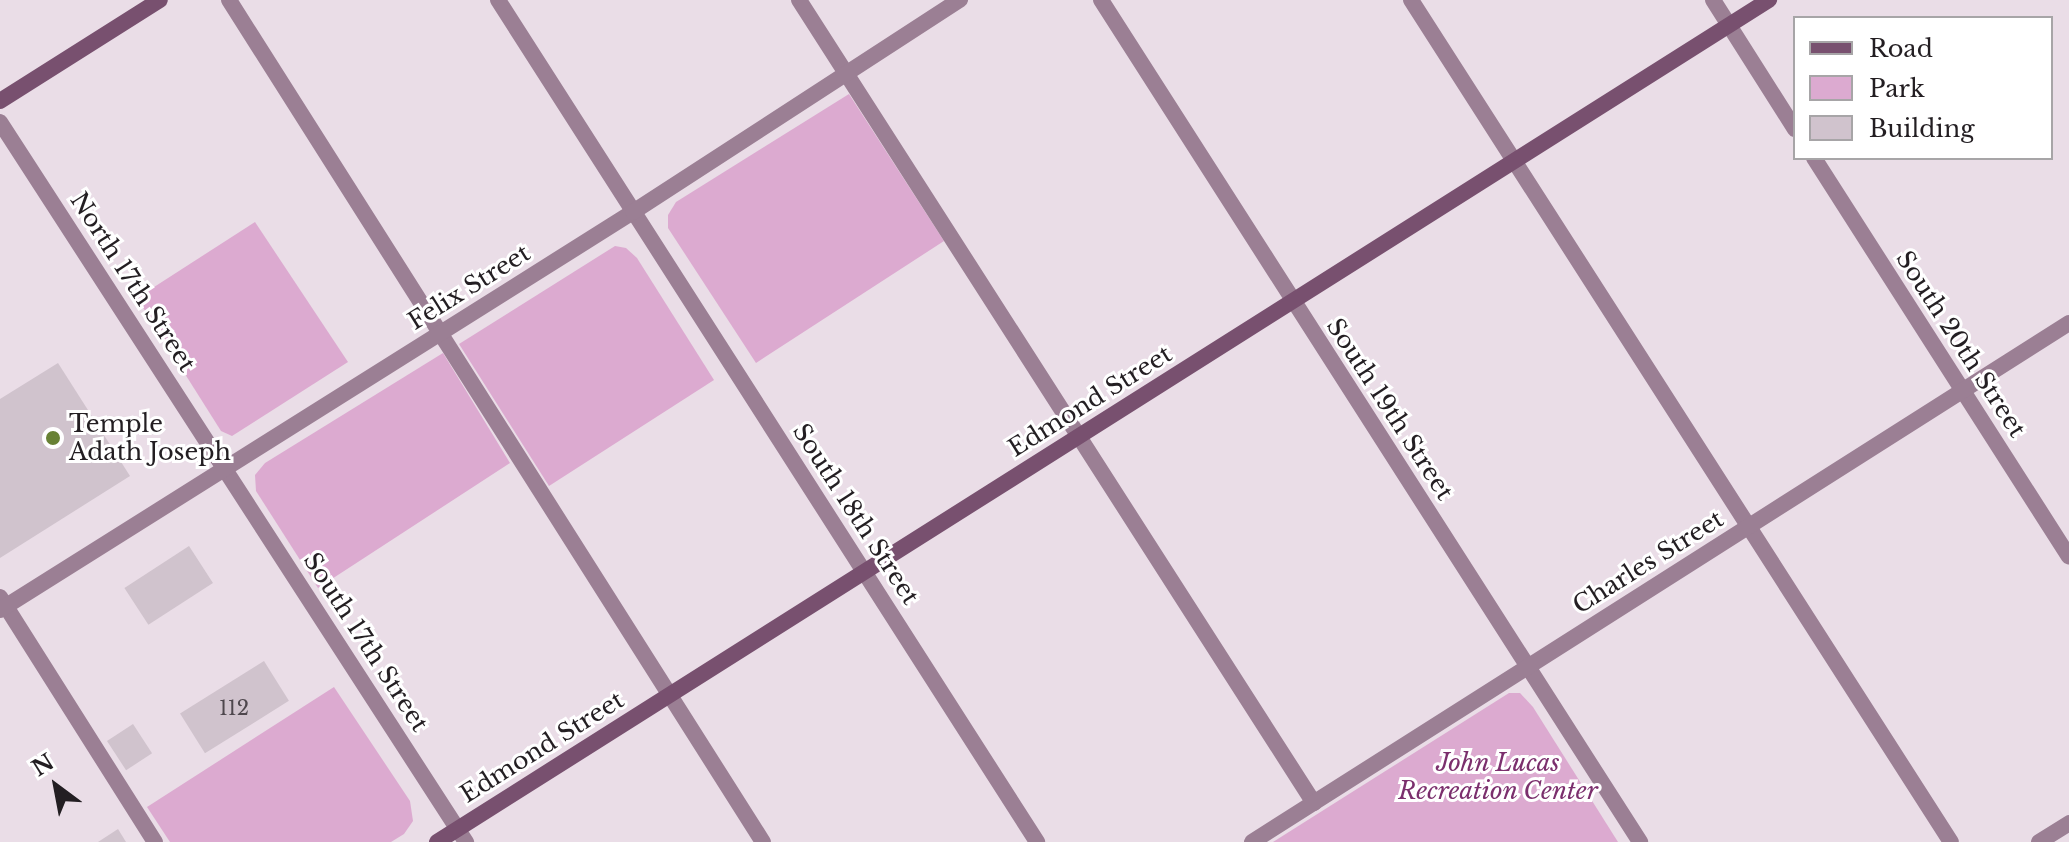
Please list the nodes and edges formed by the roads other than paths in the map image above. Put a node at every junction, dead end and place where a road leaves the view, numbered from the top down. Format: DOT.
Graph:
graph roads {
  1 [pos="160,0"];
  2 [pos="229,0"];
  3 [pos="498,0"];
  4 [pos="799,0"];
  5 [pos="960,0"];
  6 [pos="1101,0"];
  7 [pos="1411,0"];
  8 [pos="1713,0"];
  9 [pos="1769,0"];
  10 [pos="1729,25"];
  11 [pos="847,74"];
  12 [pos="0,101"];
  13 [pos="0,122"];
  14 [pos="1793,126"];
  15 [pos="1815,160"];
  16 [pos="1515,162"];
  17 [pos="633,212"];
  18 [pos="1293,302"];
  19 [pos="2069,323"];
  20 [pos="442,333"];
  21 [pos="1962,391"];
  22 [pos="1080,436"];
  23 [pos="226,469"];
  24 [pos="1751,525"];
  25 [pos="2069,556"];
  26 [pos="864,570"];
  27 [pos="2,605"];
  28 [pos="1527,668"];
  29 [pos="669,696"];
  30 [pos="1314,803"];
  31 [pos="2069,823"];
  32 [pos="461,836"];
  33 [pos="155,842"];
  34 [pos="437,842"];
  35 [pos="763,842"];
  36 [pos="1037,842"];
  37 [pos="1252,842"];
  38 [pos="1640,842"];
  39 [pos="1951,842"];
  40 [pos="2039,842"];
  1 -- 12 [label="street"];
  2 -- 20 [label="street"];
  3 -- 17 [label="street, South 18th Street"];
  4 -- 11 [label="street"];
  5 -- 11 [label="street, Felix Street"];
  6 -- 18 [label="street, South 19th Street"];
  7 -- 16 [label="street"];
  8 -- 10 [label="street"];
  9 -- 10 [label="street, Edmond Street"];
  10 -- 14 [label="street"];
  10 -- 16 [label="street, Edmond Street"];
  11 -- 17 [label="street, Felix Street"];
  11 -- 22 [label="street"];
  13 -- 23 [label="street, North 17th Street"];
  15 -- 21 [label="street, South 20th Street"];
  16 -- 18 [label="street, Edmond Street"];
  16 -- 24 [label="street"];
  17 -- 20 [label="street, Felix Street"];
  17 -- 26 [label="street, South 18th Street"];
  18 -- 22 [label="street, Edmond Street"];
  18 -- 28 [label="street, South 19th Street"];
  19 -- 21 [label="street, Charles Street"];
  20 -- 23 [label="street, Felix Street"];
  20 -- 29 [label="street"];
  21 -- 24 [label="street, Charles Street"];
  21 -- 25 [label="street, South 20th Street"];
  22 -- 26 [label="street, Edmond Street"];
  22 -- 30 [label="street"];
  23 -- 27 [label="street, Felix Street"];
  23 -- 32 [label="street, South 17th Street"];
  24 -- 28 [label="street, Charles Street"];
  24 -- 39 [label="street"];
  26 -- 29 [label="street, Edmond Street"];
  26 -- 36 [label="street, South 18th Street"];
  27 -- 33 [label="street"];
  28 -- 30 [label="street, Charles Street"];
  28 -- 38 [label="street, South 19th Street"];
  29 -- 32 [label="street, Edmond Street"];
  29 -- 35 [label="street"];
  30 -- 37 [label="street, Charles Street"];
  31 -- 40 [label="street"];
  32 -- 34 [label="street, Edmond Street"];
}
